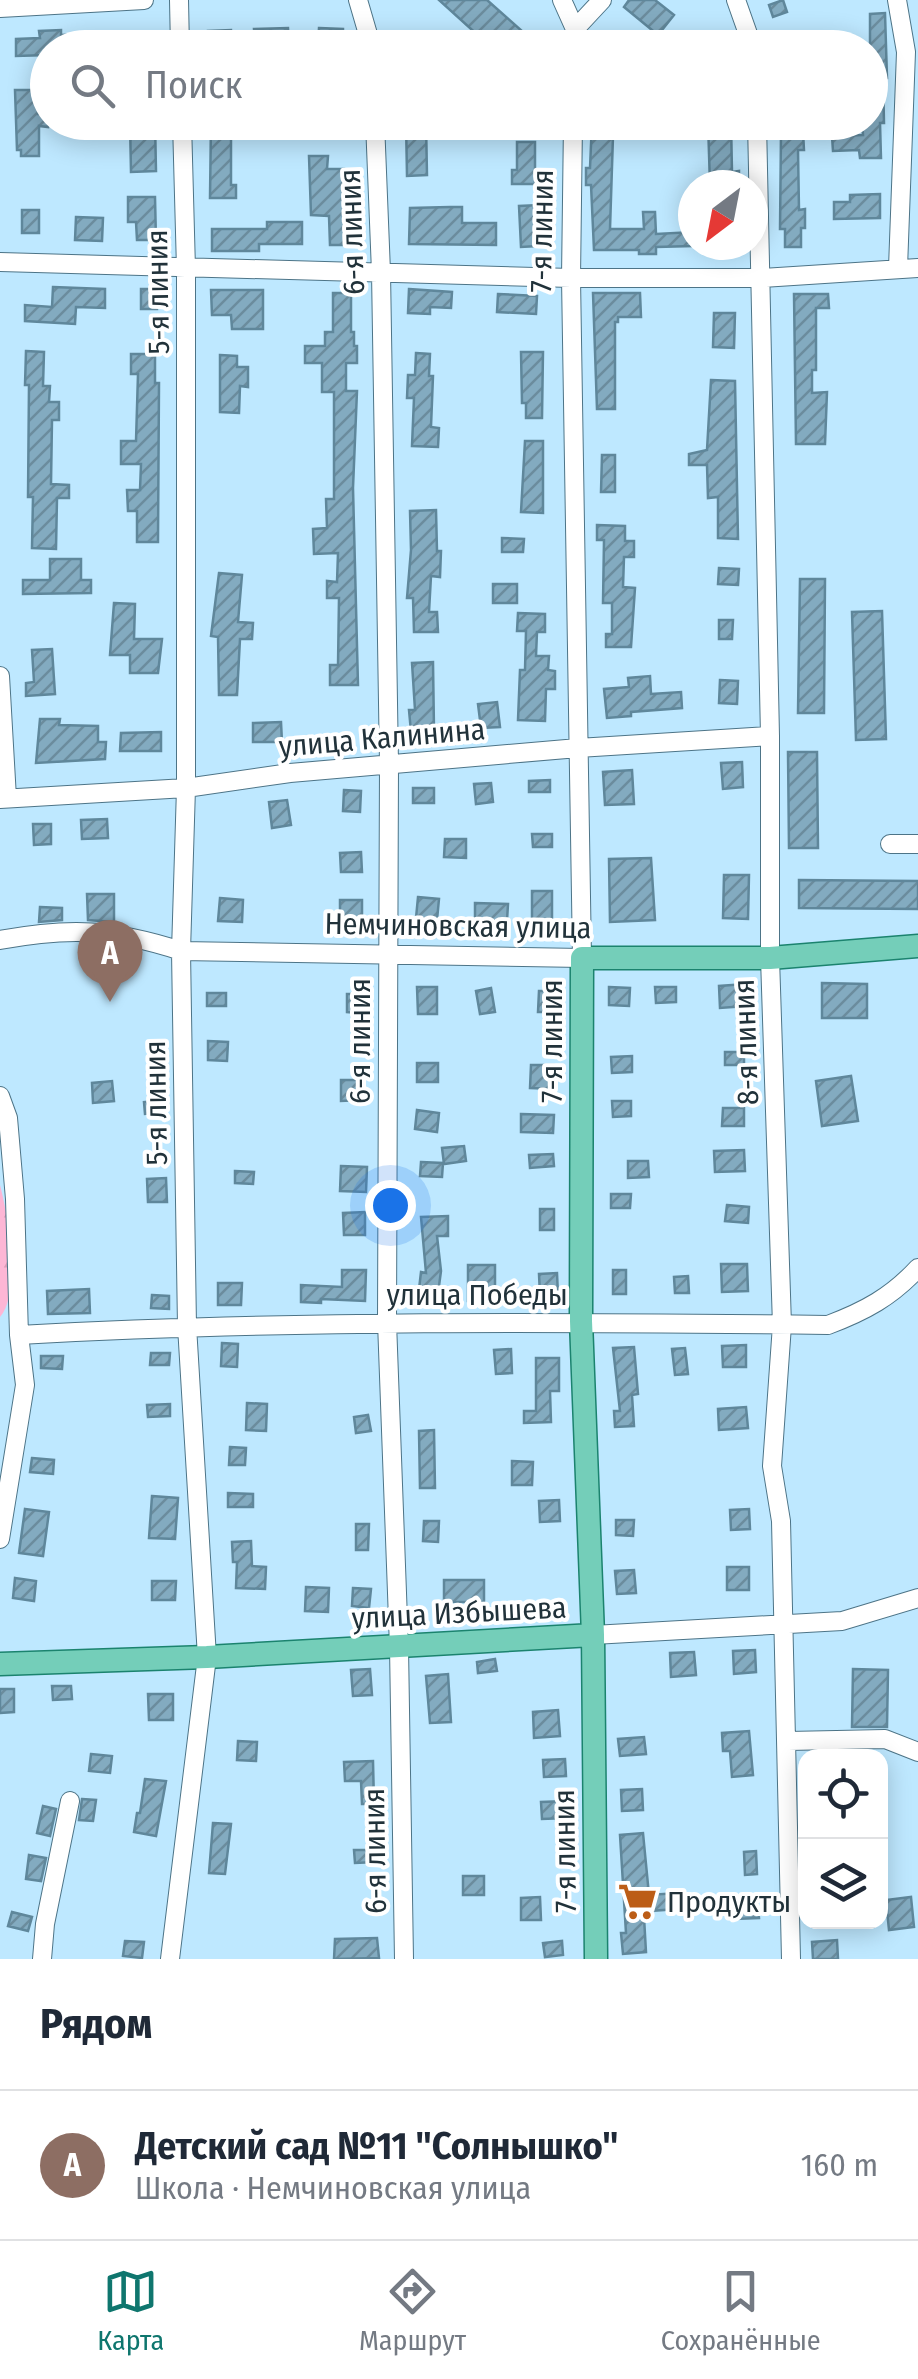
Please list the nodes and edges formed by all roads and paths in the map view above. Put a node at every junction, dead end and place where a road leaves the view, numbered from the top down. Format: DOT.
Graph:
graph roads {
  1 [pos="144,0"];
  2 [pos="179,0"];
  3 [pos="358,0"];
  4 [pos="562,0"];
  5 [pos="602,0"];
  6 [pos="736,0"];
  7 [pos="898,0"];
  8 [pos="0,8"];
  9 [pos="180,30"];
  10 [pos="367,30"];
  11 [pos="572,30"];
  12 [pos="581,30"];
  13 [pos="747,30"];
  14 [pos="182,140"];
  15 [pos="376,140"];
  16 [pos="573,140"];
  17 [pos="758,140"];
  18 [pos="0,262"];
  19 [pos="898,268"];
  20 [pos="918,268"];
  21 [pos="186,269"];
  22 [pos="381,272"];
  23 [pos="570,278"];
  24 [pos="762,278"];
  25 [pos="0,676"];
  26 [pos="770,736"];
  27 [pos="578,748"];
  28 [pos="390,764"];
  29 [pos="186,788"];
  30 [pos="3,799"];
  31 [pos="890,844"];
  32 [pos="918,844"];
  33 [pos="0,940"];
  34 [pos="918,946"];
  35 [pos="181,951"];
  36 [pos="388,956"];
  37 [pos="582,958"];
  38 [pos="770,958"];
  39 [pos="0,1096"];
  40 [pos="918,1268"];
  41 [pos="581,1321"];
  42 [pos="387,1322"];
  43 [pos="782,1325"];
  44 [pos="187,1326"];
  45 [pos="19,1335"];
  46 [pos="0,1539"];
  47 [pos="918,1598"];
  48 [pos="782,1624"];
  49 [pos="592,1635"];
  50 [pos="399,1646"];
  51 [pos="207,1657"];
  52 [pos="0,1664"];
  53 [pos="788,1741"];
  54 [pos="918,1752"];
  55 [pos="70,1801"];
  56 [pos="42,1959"];
  57 [pos="170,1959"];
  58 [pos="404,1959"];
  59 [pos="596,1959"];
  60 [pos="791,1959"];
  1 -- 8 [label="street"];
  2 -- 9 [label="street"];
  3 -- 10 [label="street"];
  4 -- 11 [label="street"];
  5 -- 12 [label="street"];
  6 -- 13 [label="street"];
  7 -- 19 [label="street"];
  14 -- 21 [label="street, 5-я линия"];
  15 -- 22 [label="street, 6-я линия"];
  16 -- 23 [label="street, 7-я линия"];
  17 -- 24 [label="street, 8-я линия"];
  18 -- 21 [label="street"];
  19 -- 20 [label="street"];
  19 -- 24 [label="street"];
  21 -- 22 [label="street"];
  21 -- 29 [label="street, 5-я линия"];
  22 -- 23 [label="street"];
  22 -- 28 [label="street, 6-я линия"];
  23 -- 24 [label="street"];
  23 -- 27 [label="street, 7-я линия"];
  24 -- 26 [label="street, 8-я линия"];
  25 -- 30 [label="street"];
  26 -- 27 [label="street, улица Калинина"];
  26 -- 38 [label="street, 8-я линия"];
  27 -- 28 [label="street, улица Калинина"];
  27 -- 37 [label="street, 7-я линия"];
  28 -- 29 [label="street, улица Калинина"];
  28 -- 36 [label="street, 6-я линия"];
  29 -- 30 [label="street, улица Калинина"];
  29 -- 35 [label="street, 5-я линия"];
  31 -- 32 [label="street"];
  33 -- 35 [label="street, Немчиновская улица"];
  34 -- 38 [label="main road, Немчиновская улица"];
  35 -- 36 [label="street, Немчиновская улица"];
  35 -- 44 [label="street, 5-я линия"];
  36 -- 37 [label="street, Немчиновская улица"];
  36 -- 42 [label="street, 6-я линия"];
  37 -- 38 [label="main road, Немчиновская улица"];
  37 -- 41 [label="main road, 7-я линия"];
  38 -- 43 [label="street, 8-я линия"];
  39 -- 45 [label="street"];
  40 -- 43 [label="street, улица Победы"];
  41 -- 42 [label="street, улица Победы"];
  41 -- 43 [label="street, улица Победы"];
  41 -- 49 [label="main road, 7-я линия"];
  42 -- 44 [label="street, улица Победы"];
  42 -- 50 [label="street, 6-я линия"];
  43 -- 48 [label="street, 8-я линия"];
  44 -- 45 [label="street, улица Победы"];
  44 -- 51 [label="street, 5-я линия"];
  45 -- 46 [label="street"];
  47 -- 48 [label="street, улица Избышева"];
  48 -- 49 [label="street, улица Избышева"];
  48 -- 53 [label="street, 8-я линия"];
  49 -- 50 [label="main road, улица Избышева"];
  49 -- 59 [label="main road, 7-я линия"];
  50 -- 51 [label="main road, улица Избышева"];
  50 -- 58 [label="street, 6-я линия"];
  51 -- 52 [label="main road, улица Избышева"];
  51 -- 57 [label="street, 5-я линия"];
  53 -- 54 [label="street"];
  53 -- 60 [label="street, 8-я линия"];
  55 -- 56 [label="street"];
}
